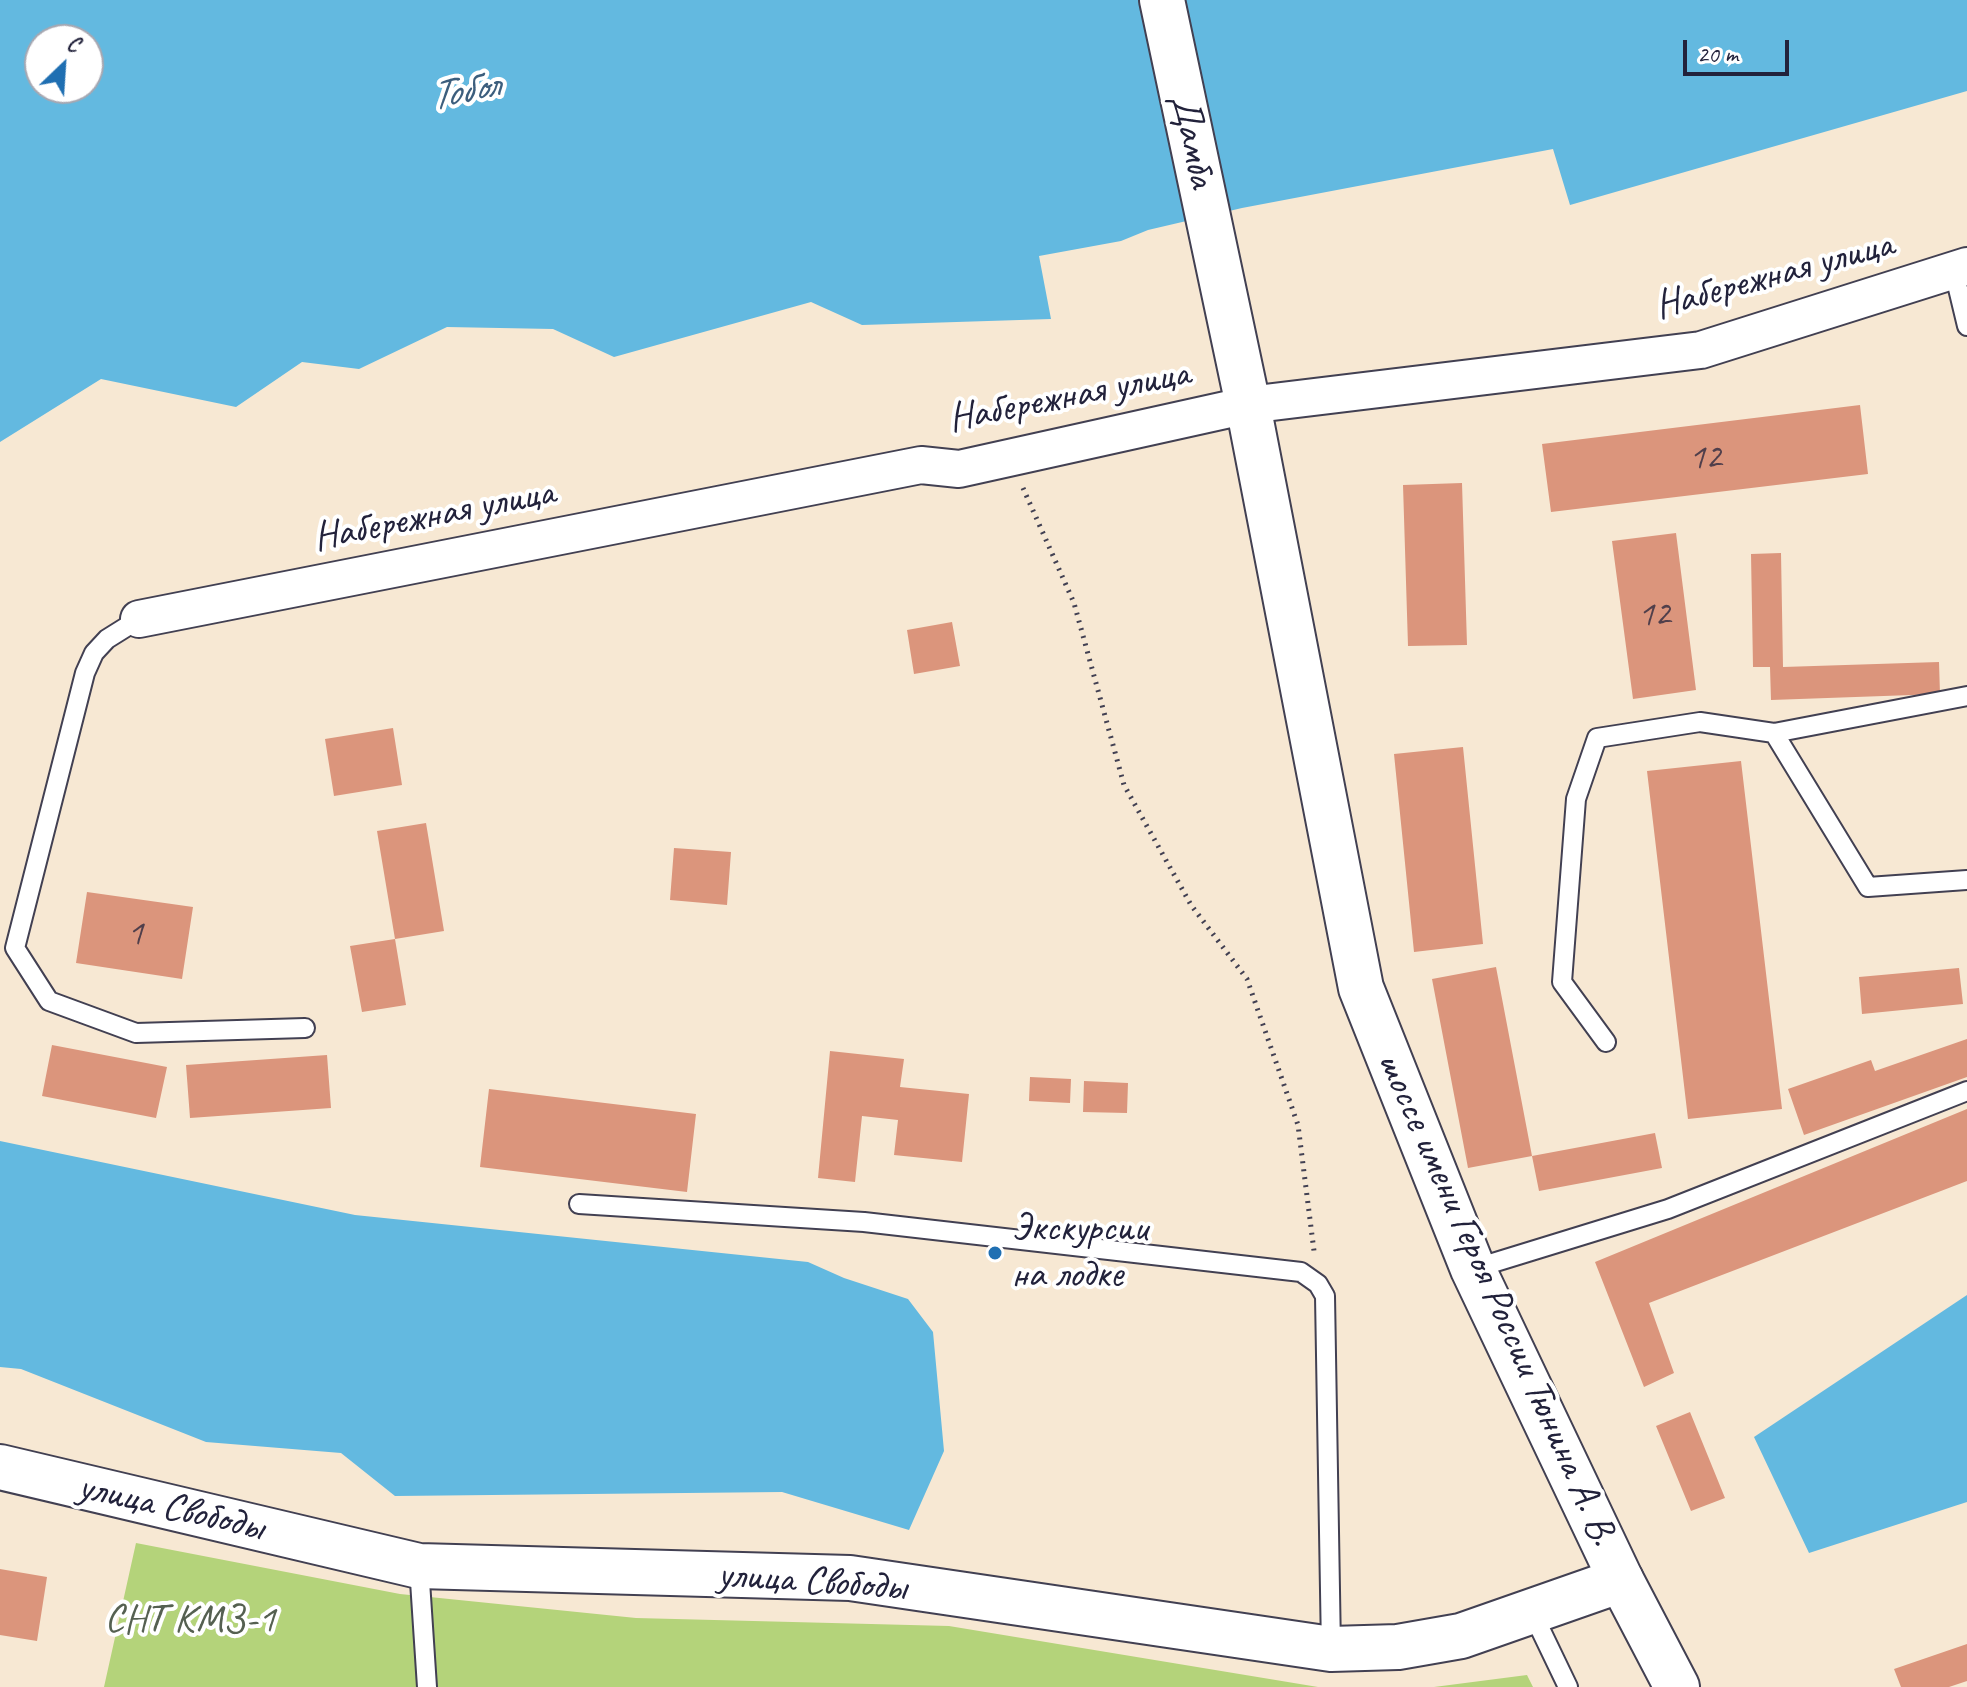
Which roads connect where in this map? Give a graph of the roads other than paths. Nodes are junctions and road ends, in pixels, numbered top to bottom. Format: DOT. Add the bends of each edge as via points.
graph roads {
  1 [pos="1162,0"];
  2 [pos="1961,269"];
  3 [pos="1967,326"];
  4 [pos="1248,405"];
  5 [pos="139,619"];
  6 [pos="1967,696"];
  7 [pos="1774,733"];
  8 [pos="1967,880"];
  9 [pos="8,948"];
  10 [pos="305,1028"];
  11 [pos="1606,1042"];
  12 [pos="1967,1091"];
  13 [pos="579,1204"];
  14 [pos="1473,1269"];
  15 [pos="0,1467"];
  16 [pos="419,1566"];
  17 [pos="1621,1580"];
  18 [pos="1532,1612"];
  19 [pos="1331,1649"];
  20 [pos="427,1687"];
  21 [pos="1568,1687"];
  22 [pos="1677,1687"];
  1 -- 4 [label="main road, Дамба"];
  2 -- 3 [label="lane"];
  2 -- 4 [label="street, Набережная улица" via="1701,350"];
  4 -- 5 [label="street, Набережная улица" via="959,469 921,465"];
  4 -- 14 [label="main road, шоссе имени Героя России Тюнина А. В." via="1361,988"];
  5 -- 9 [label="lane" via="107,639 85,673"];
  6 -- 7 [label="lane"];
  7 -- 8 [label="lane" via="1868,887"];
  7 -- 11 [label="lane" via="1700,722 1597,738 1576,799 1562,982"];
  9 -- 10 [label="lane" via="49,1001 136,1033"];
  12 -- 14 [label="lane" via="1668,1209"];
  13 -- 19 [label="lane" via="864,1222 1301,1272 1325,1296"];
  14 -- 17 [label="main road, шоссе имени Героя России Тюнина А. В."];
  15 -- 16 [label="main road, улица Свободы"];
  16 -- 19 [label="main road, улица Свободы" via="850,1578"];
  16 -- 20 [label="lane"];
  17 -- 18 [label="main road, улица Свободы"];
  17 -- 22 [label="main road, шоссе имени Героя России Тюнина А. В."];
  18 -- 19 [label="main road, улица Свободы" via="1461,1636 1398,1647"];
  18 -- 21 [label="lane"];
}
